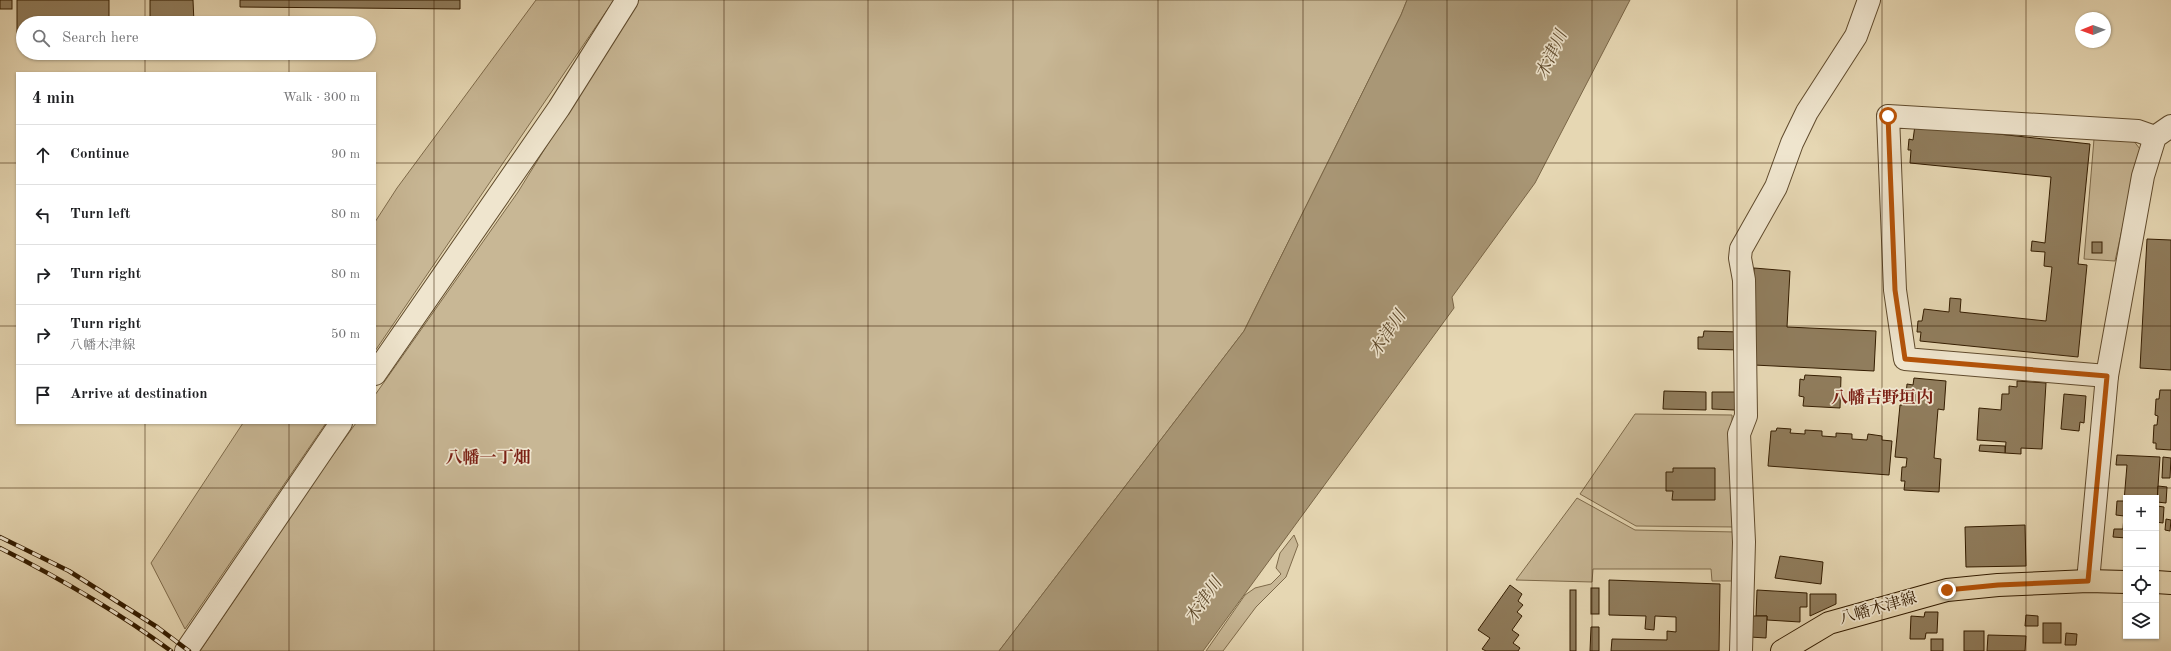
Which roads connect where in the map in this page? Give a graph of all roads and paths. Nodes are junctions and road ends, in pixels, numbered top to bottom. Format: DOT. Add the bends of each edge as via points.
graph roads {
  1 [pos="627,0"];
  2 [pos="1868,0"];
  3 [pos="2163,132"];
  4 [pos="376,373"];
  5 [pos="2107,376"];
  6 [pos="340,424"];
  7 [pos="2088,581"];
  8 [pos="2123,582"];
  9 [pos="2159,582"];
  10 [pos="2171,583"];
  11 [pos="186,651"];
  12 [pos="1741,651"];
  13 [pos="1782,651"];
  1 -- 4 [label="street" via="559,108"];
  2 -- 12 [label="street" via="1856,36 1807,112 1792,143 1776,187 1742,249 1740,258 1744,280 1746,416 1739,434 1744,542"];
  3 -- 5 [label="street" via="2143,176"];
  3 -- 5 [label="street" via="1888,116 1895,290 1905,359"];
  5 -- 7 [label="street"];
  6 -- 11 [label="street"];
  7 -- 8 [label="main road, 八幡木津線"];
  7 -- 13 [label="main road, 八幡木津線" via="1947,590 1829,623"];
  9 -- 10 [label="main road"];
}
